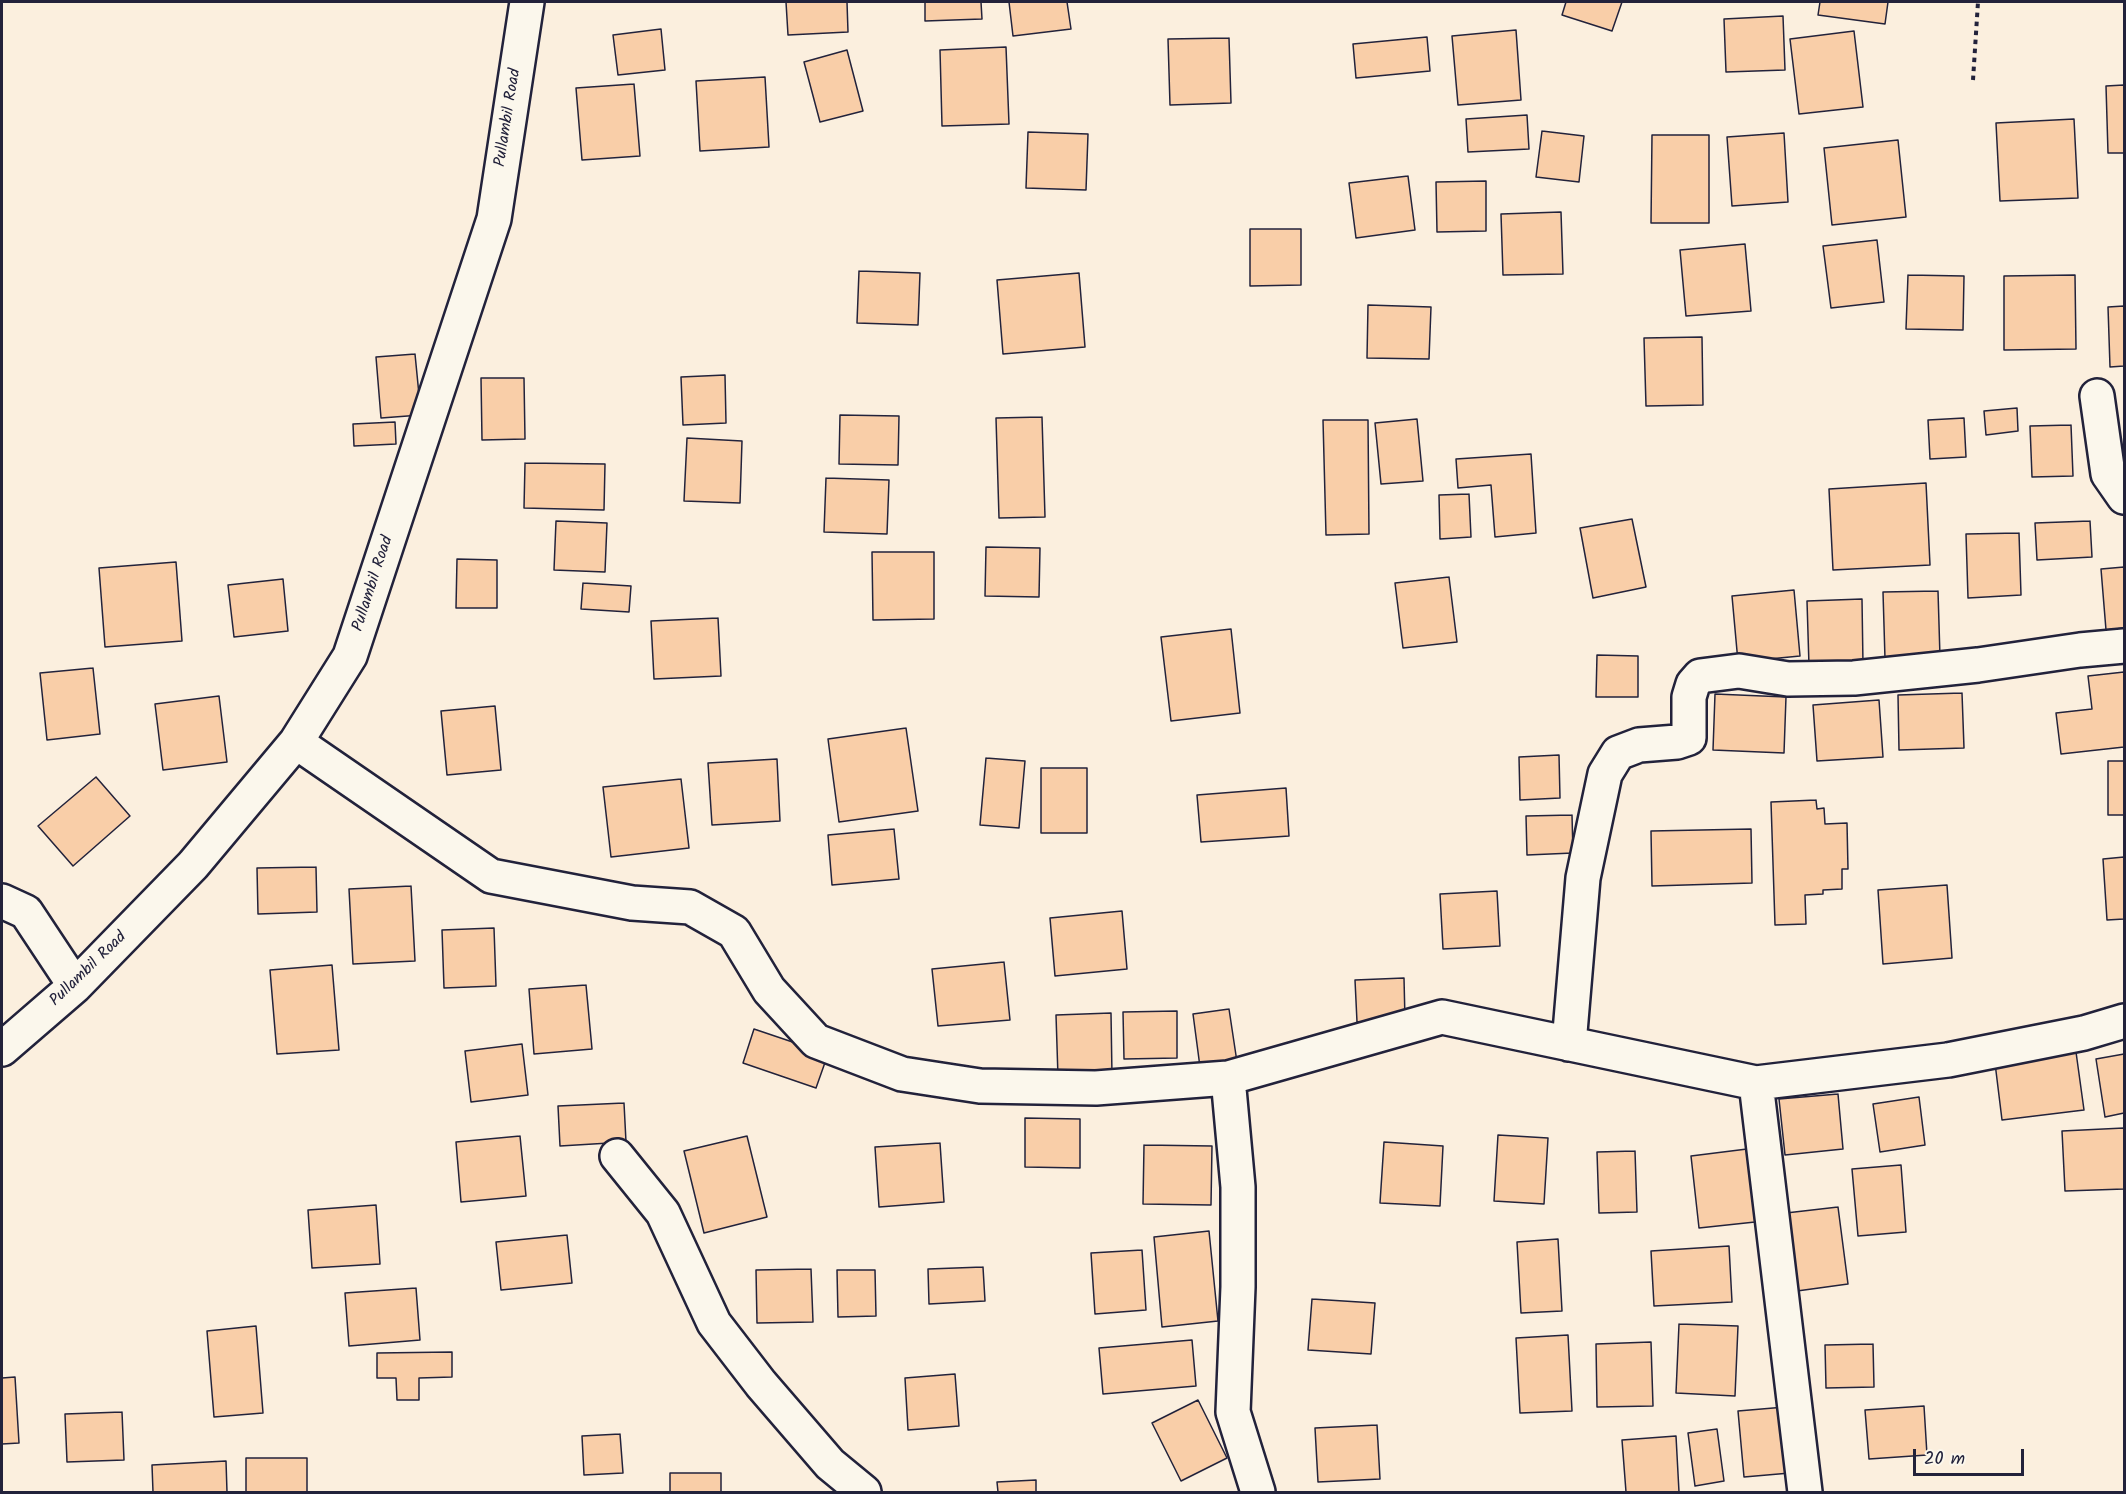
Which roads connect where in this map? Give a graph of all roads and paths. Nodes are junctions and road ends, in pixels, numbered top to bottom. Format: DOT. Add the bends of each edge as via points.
graph roads {
  1 [pos="527,2"];
  2 [pos="1978,2"];
  3 [pos="1973,80"];
  4 [pos="2097,396"];
  5 [pos="2124,496"];
  6 [pos="2124,646"];
  7 [pos="296,742"];
  8 [pos="2,901"];
  9 [pos="75,986"];
  10 [pos="2124,1021"];
  11 [pos="1569,1044"];
  12 [pos="2,1049"];
  13 [pos="1228,1078"];
  14 [pos="1756,1083"];
  15 [pos="617,1156"];
  16 [pos="864,1492"];
  17 [pos="1258,1492"];
  18 [pos="1804,1492"];
  1 -- 7 [label="street, Pullambil Road" via="494,219 350,656"];
  2 -- 3 [label="path"];
  4 -- 5 [label="street" via="2108,474"];
  6 -- 11 [label="street" via="1854,678 1788,679 1739,671 1700,676 1689,697 1689,738 1639,745 1618,753 1605,774 1583,878"];
  7 -- 9 [label="street, Pullambil Road" via="193,866"];
  7 -- 13 [label="street" via="491,876 632,903 690,907 734,933 769,990 816,1041 902,1074 981,1086 1096,1088"];
  8 -- 9 [label="street" via="26,912"];
  9 -- 12 [label="street, Pullambil Road"];
  10 -- 14 [label="street" via="2084,1033 1948,1060"];
  11 -- 13 [label="street" via="1442,1017"];
  11 -- 14 [label="street"];
  13 -- 17 [label="street" via="1238,1187 1233,1412"];
  14 -- 18 [label="street"];
  15 -- 16 [label="street" via="663,1213 714,1323 830,1464"];
}
